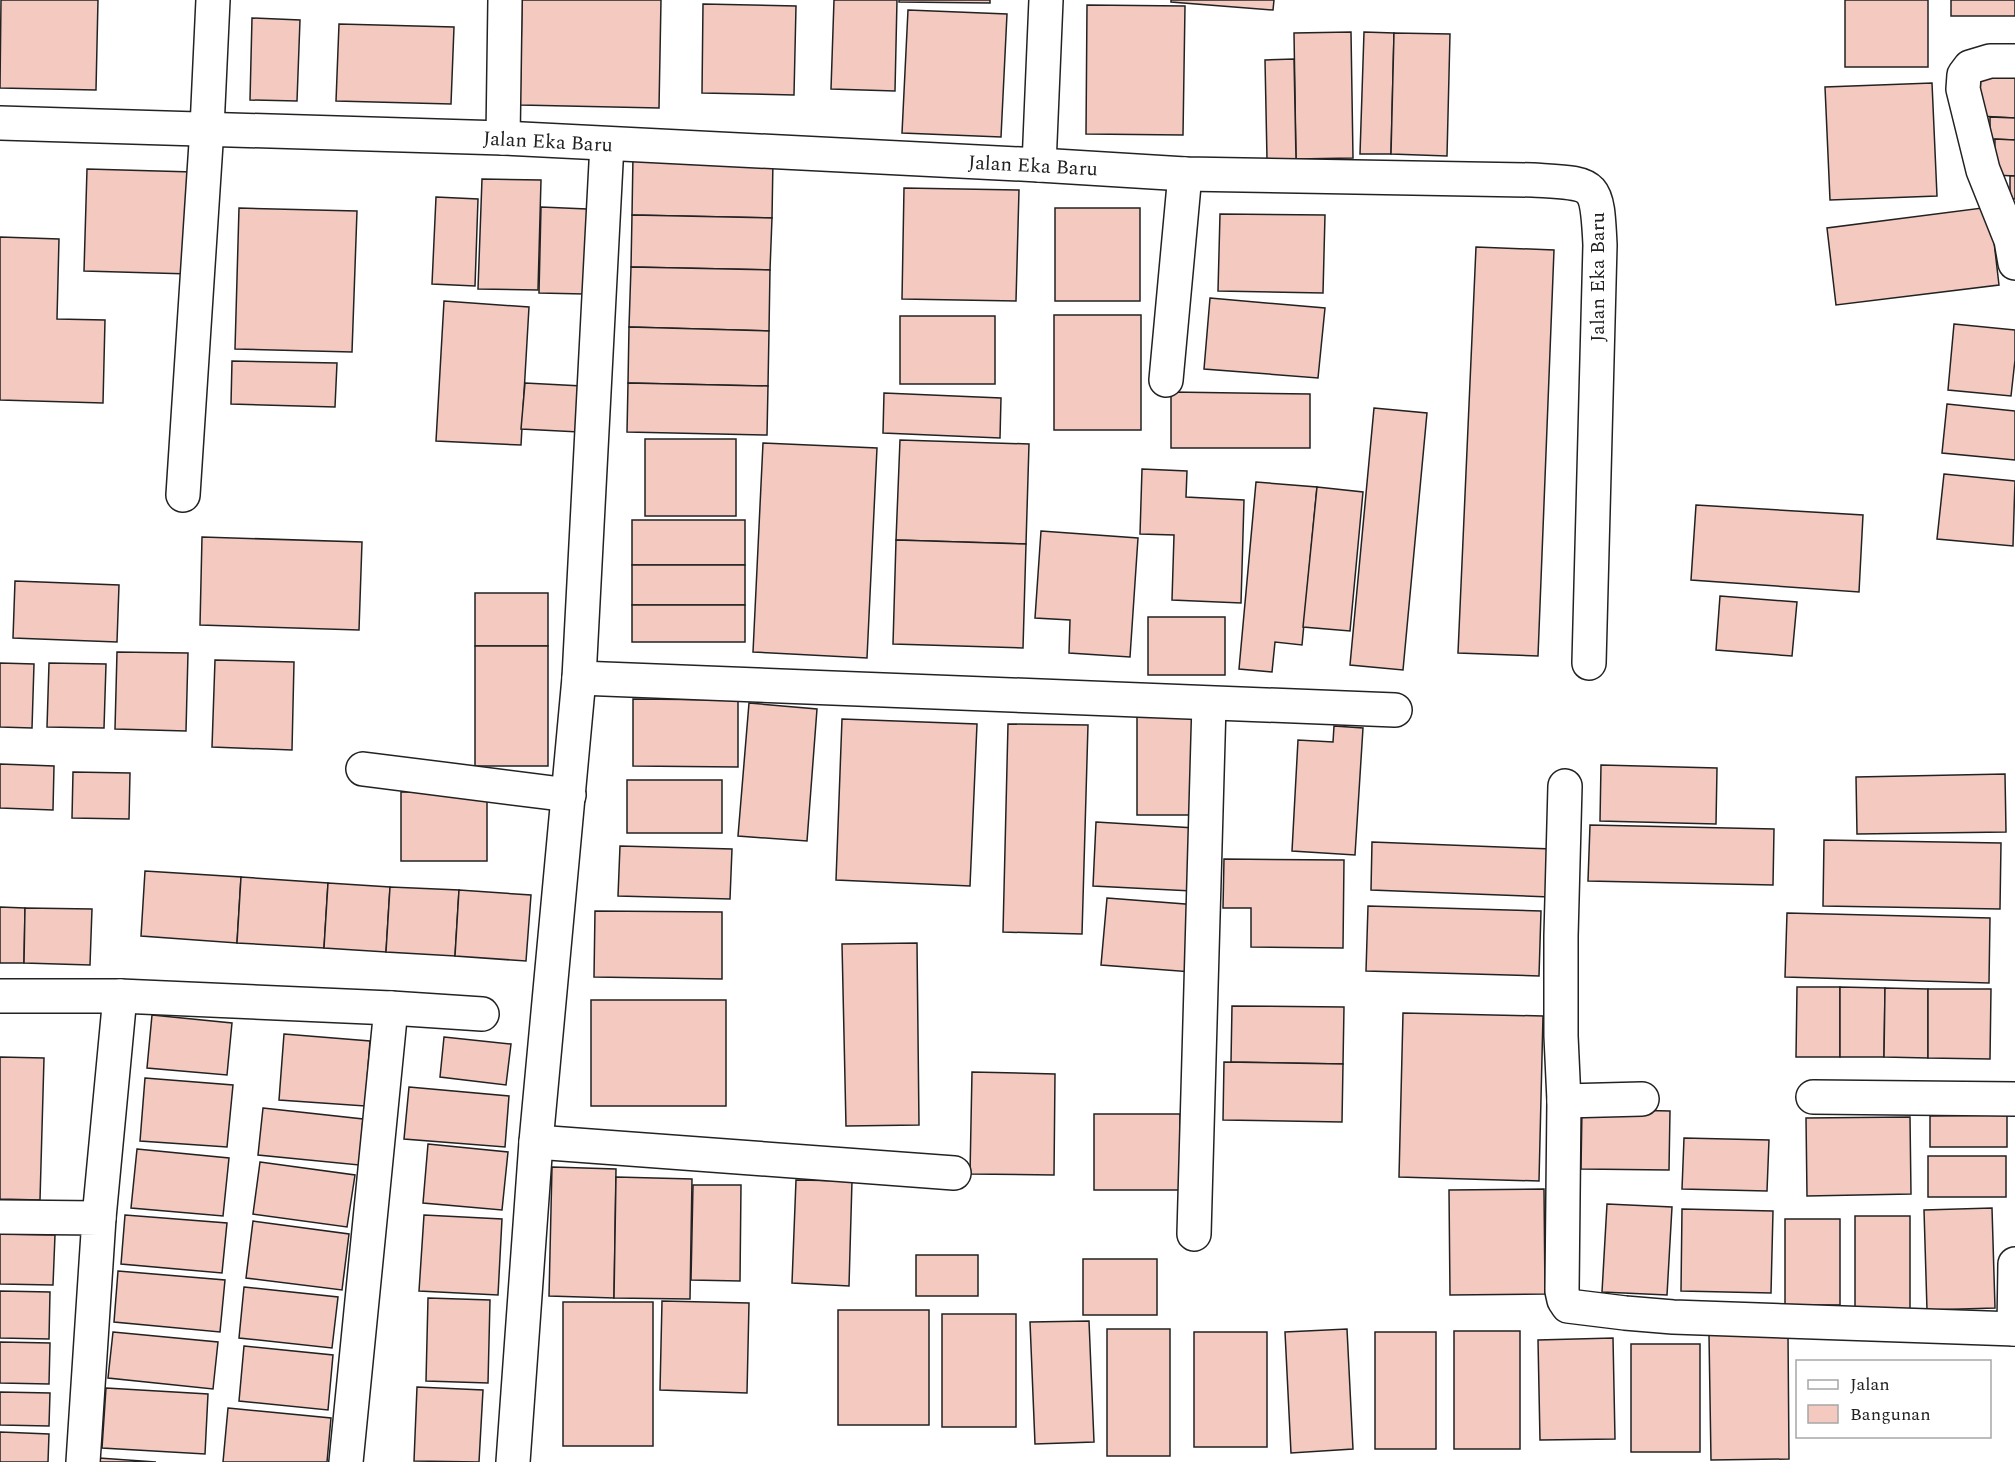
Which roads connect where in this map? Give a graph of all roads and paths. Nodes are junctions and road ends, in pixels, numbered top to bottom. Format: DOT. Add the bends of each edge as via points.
graph roads {
  1 [pos="213,0"];
  2 [pos="505,0"];
  3 [pos="1046,0"];
  4 [pos="2015,61"];
  5 [pos="0,123"];
  6 [pos="207,128"];
  7 [pos="503,138"];
  8 [pos="607,144"];
  9 [pos="1039,165"];
  10 [pos="1185,174"];
  11 [pos="2015,263"];
  12 [pos="1166,380"];
  13 [pos="183,495"];
  14 [pos="1589,663"];
  15 [pos="579,678"];
  16 [pos="1209,704"];
  17 [pos="1395,710"];
  18 [pos="363,769"];
  19 [pos="1565,786"];
  20 [pos="569,795"];
  21 [pos="0,996"];
  22 [pos="120,996"];
  23 [pos="391,1008"];
  24 [pos="482,1014"];
  25 [pos="1813,1097"];
  26 [pos="1642,1099"];
  27 [pos="2015,1099"];
  28 [pos="1564,1101"];
  29 [pos="537,1142"];
  30 [pos="954,1173"];
  31 [pos="0,1217"];
  32 [pos="99,1218"];
  33 [pos="1194,1234"];
  34 [pos="2015,1264"];
  35 [pos="2015,1329"];
  36 [pos="83,1462"];
  37 [pos="346,1462"];
  38 [pos="513,1462"];
  1 -- 6 [label="street"];
  2 -- 7 [label="street"];
  3 -- 9 [label="street"];
  4 -- 11 [label="street" via="1978,63 1964,75 1983,170 2011,240"];
  5 -- 6 [label="street, Jalan Eka Baru"];
  6 -- 7 [label="street, Jalan Eka Baru"];
  6 -- 13 [label="street"];
  7 -- 8 [label="street, Jalan Eka Baru"];
  8 -- 9 [label="street, Jalan Eka Baru"];
  8 -- 15 [label="street"];
  9 -- 10 [label="street, Jalan Eka Baru"];
  10 -- 12 [label="street"];
  10 -- 14 [label="street, Jalan Eka Baru" via="1533,180 1576,183 1591,191 1596,198 1600,245"];
  15 -- 16 [label="street"];
  15 -- 20 [label="street"];
  16 -- 17 [label="street"];
  16 -- 33 [label="street"];
  18 -- 20 [label="street"];
  19 -- 28 [label="street" via="1561,936"];
  20 -- 29 [label="street"];
  21 -- 22 [label="street"];
  22 -- 23 [label="street"];
  22 -- 32 [label="street"];
  23 -- 24 [label="street"];
  23 -- 37 [label="street"];
  25 -- 27 [label="street"];
  26 -- 28 [label="street"];
  28 -- 35 [label="street" via="1562,1291 1568,1306 1673,1317"];
  29 -- 30 [label="street"];
  29 -- 38 [label="street"];
  31 -- 32 [label="street"];
  32 -- 36 [label="street"];
  34 -- 35 [label="street"];
}
